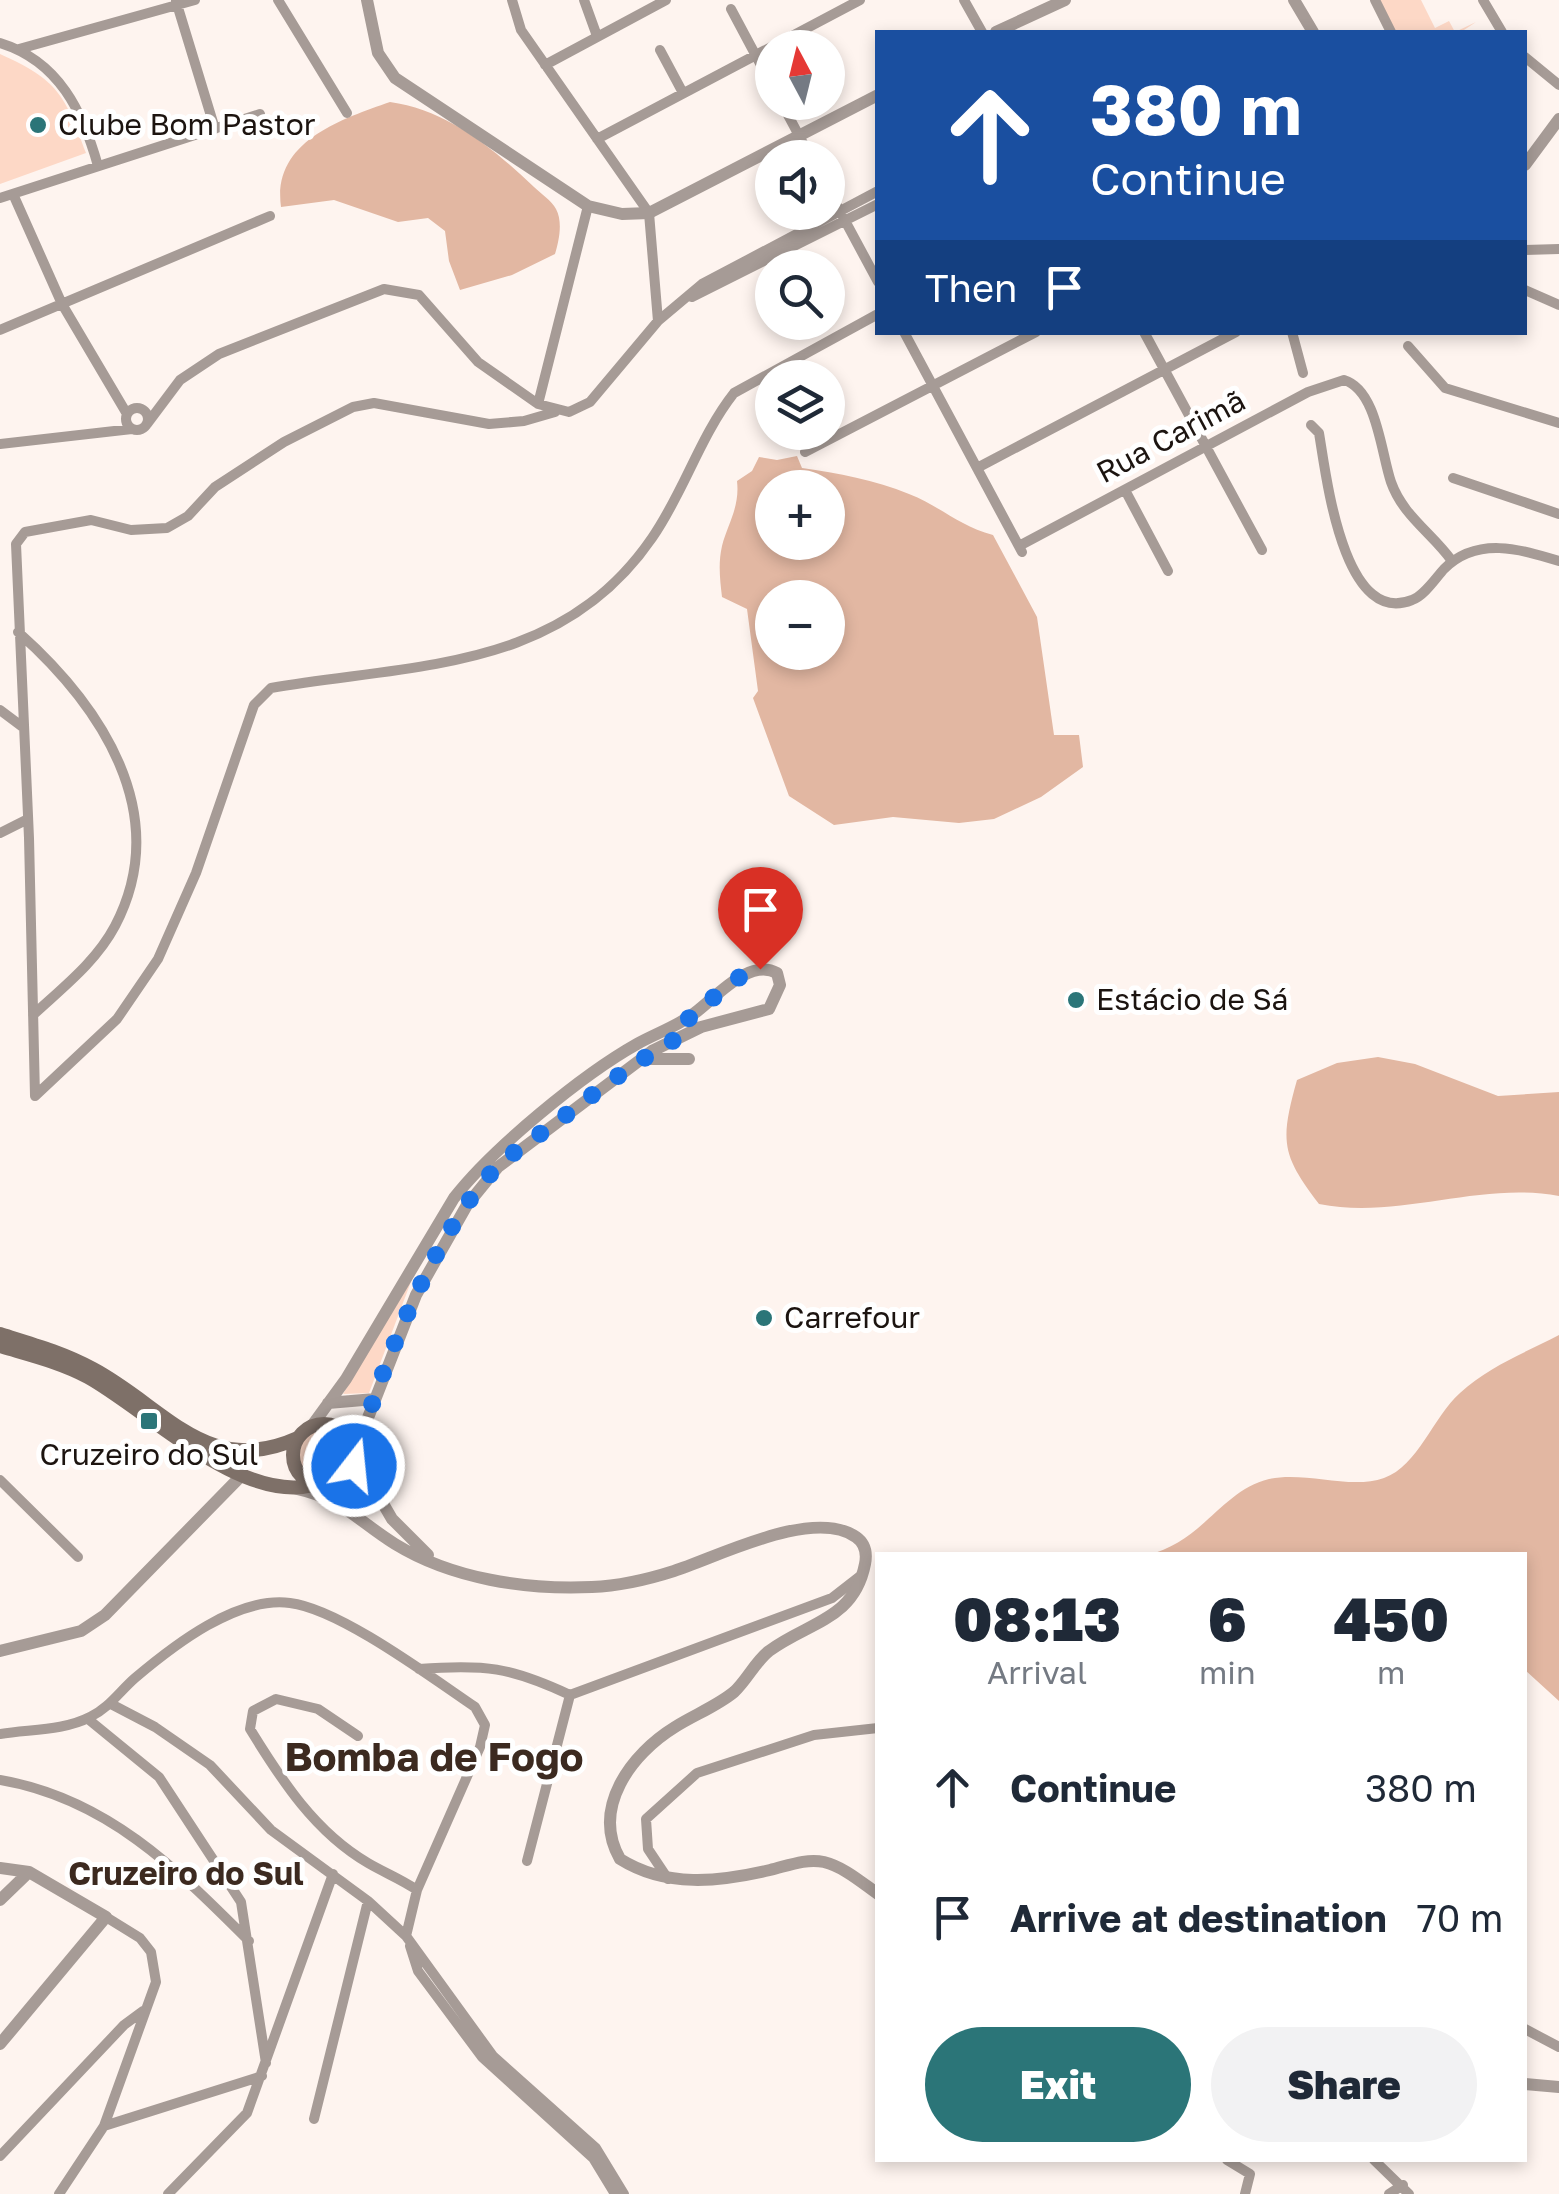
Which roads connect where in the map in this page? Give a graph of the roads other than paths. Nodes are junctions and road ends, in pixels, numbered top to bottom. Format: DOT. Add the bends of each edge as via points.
graph roads {
  1 [pos="195,0"];
  2 [pos="278,0"];
  3 [pos="366,0"];
  4 [pos="512,0"];
  5 [pos="584,0"];
  6 [pos="666,0"];
  7 [pos="860,0"];
  8 [pos="964,0"];
  9 [pos="1065,0"];
  10 [pos="1294,0"];
  11 [pos="1375,0"];
  12 [pos="1483,0"];
  13 [pos="177,2"];
  14 [pos="732,9"];
  15 [pos="803,30"];
  16 [pos="981,30"];
  17 [pos="1000,30"];
  18 [pos="1312,30"];
  19 [pos="1390,30"];
  20 [pos="1501,30"];
  21 [pos="597,36"];
  22 [pos="0,43"];
  23 [pos="19,49"];
  24 [pos="660,50"];
  25 [pos="755,53"];
  26 [pos="755,56"];
  27 [pos="1527,59"];
  28 [pos="544,65"];
  29 [pos="1559,85"];
  30 [pos="683,94"];
  31 [pos="875,97"];
  32 [pos="260,114"];
  33 [pos="348,114"];
  34 [pos="1559,119"];
  35 [pos="792,120"];
  36 [pos="215,129"];
  37 [pos="800,136"];
  38 [pos="596,139"];
  39 [pos="802,140"];
  40 [pos="1527,162"];
  41 [pos="98,166"];
  42 [pos="875,193"];
  43 [pos="13,194"];
  44 [pos="0,198"];
  45 [pos="875,205"];
  46 [pos="588,206"];
  47 [pos="649,213"];
  48 [pos="845,213"];
  49 [pos="845,214"];
  50 [pos="270,216"];
  51 [pos="845,221"];
  52 [pos="814,230"];
  53 [pos="1559,249"];
  54 [pos="1527,250"];
  55 [pos="875,276"];
  56 [pos="1527,291"];
  57 [pos="62,304"];
  58 [pos="1559,306"];
  59 [pos="875,316"];
  60 [pos="658,321"];
  61 [pos="0,330"];
  62 [pos="906,335"];
  63 [pos="1030,335"];
  64 [pos="1146,335"];
  65 [pos="1230,335"];
  66 [pos="1293,335"];
  67 [pos="1408,346"];
  68 [pos="1164,370"];
  69 [pos="1304,373"];
  70 [pos="933,386"];
  71 [pos="165,403"];
  72 [pos="538,404"];
  73 [pos="144,409"];
  74 [pos="554,412"];
  75 [pos="128,422"];
  76 [pos="147,424"];
  77 [pos="1559,424"];
  78 [pos="1311,425"];
  79 [pos="0,444"];
  80 [pos="1206,447"];
  81 [pos="805,452"];
  82 [pos="976,468"];
  83 [pos="1453,478"];
  84 [pos="1124,490"];
  85 [pos="1559,514"];
  86 [pos="1262,550"];
  87 [pos="1452,561"];
  88 [pos="1559,561"];
  89 [pos="1168,571"];
  90 [pos="18,632"];
  91 [pos="0,710"];
  92 [pos="24,728"];
  93 [pos="28,818"];
  94 [pos="0,832"];
  95 [pos="33,1016"];
  96 [pos="689,1024"];
  97 [pos="689,1060"];
  98 [pos="630,1068"];
  99 [pos="0,1334"];
  100 [pos="0,1346"];
  101 [pos="374,1399"];
  102 [pos="324,1408"];
  103 [pos="369,1416"];
  104 [pos="311,1427"];
  105 [pos="298,1438"];
  106 [pos="238,1452"];
  107 [pos="356,1454"];
  108 [pos="243,1474"];
  109 [pos="0,1480"];
  110 [pos="316,1485"];
  111 [pos="297,1489"];
  112 [pos="335,1500"];
  113 [pos="384,1505"];
  114 [pos="78,1556"];
  115 [pos="438,1562"];
  116 [pos="862,1575"];
  117 [pos="0,1651"];
  118 [pos="418,1669"];
  119 [pos="570,1695"];
  120 [pos="111,1704"];
  121 [pos="88,1718"];
  122 [pos="875,1728"];
  123 [pos="0,1734"];
  124 [pos="358,1736"];
  125 [pos="0,1780"];
  126 [pos="527,1861"];
  127 [pos="0,1868"];
  128 [pos="29,1872"];
  129 [pos="333,1874"];
  130 [pos="669,1880"];
  131 [pos="416,1890"];
  132 [pos="875,1892"];
  133 [pos="0,1900"];
  134 [pos="368,1901"];
  135 [pos="106,1918"];
  136 [pos="407,1938"];
  137 [pos="249,1942"];
  138 [pos="144,2011"];
  139 [pos="1527,2030"];
  140 [pos="0,2044"];
  141 [pos="1559,2047"];
  142 [pos="266,2063"];
  143 [pos="262,2076"];
  144 [pos="1527,2084"];
  145 [pos="1559,2087"];
  146 [pos="314,2118"];
  147 [pos="104,2126"];
  148 [pos="0,2156"];
  149 [pos="1231,2162"];
  150 [pos="1376,2162"];
  151 [pos="1406,2189"];
  152 [pos="59,2194"];
  153 [pos="168,2194"];
  154 [pos="615,2194"];
  155 [pos="624,2194"];
  156 [pos="1245,2194"];
  157 [pos="1388,2194"];
  1 -- 13 [label="street"];
  2 -- 33 [label="street"];
  3 -- 46 [label="street" via="378,53 395,78"];
  4 -- 28 [label="street" via="521,30"];
  5 -- 21 [label="street"];
  6 -- 21 [label="street"];
  7 -- 15 [label="street"];
  8 -- 16 [label="street"];
  9 -- 17 [label="street"];
  10 -- 18 [label="street"];
  11 -- 19 [label="street"];
  12 -- 20 [label="street"];
  13 -- 23 [label="street"];
  13 -- 36 [label="street"];
  14 -- 25 [label="street"];
  21 -- 28 [label="street"];
  22 -- 23 [label="street"];
  23 -- 41 [label="street" via="72,96"];
  24 -- 30 [label="street"];
  26 -- 30 [label="street"];
  27 -- 29 [label="street"];
  28 -- 38 [label="street"];
  30 -- 38 [label="street"];
  31 -- 37 [label="street"];
  32 -- 36 [label="street"];
  34 -- 40 [label="street"];
  35 -- 37 [label="street"];
  36 -- 41 [label="street"];
  37 -- 39 [label="street"];
  37 -- 47 [label="street"];
  38 -- 47 [label="street"];
  41 -- 43 [label="street"];
  42 -- 48 [label="street"];
  43 -- 44 [label="street"];
  43 -- 57 [label="street"];
  45 -- 49 [label="street"];
  46 -- 47 [label="street"];
  46 -- 72 [label="street"];
  47 -- 60 [label="street"];
  50 -- 57 [label="street"];
  51 -- 55 [label="street"];
  52 -- 60 [label="street" via="686,298"];
  53 -- 54 [label="street"];
  56 -- 58 [label="street"];
  57 -- 61 [label="street"];
  57 -- 75 [label="street"];
  59 -- 95 [label="street" via="734,392 676,502 627,573 570,621 450,663 272,688 254,705 196,873 138,995 35,1096"];
  60 -- 74 [label="street" via="590,402"];
  62 -- 70 [label="street"];
  63 -- 70 [label="street"];
  64 -- 68 [label="street"];
  65 -- 68 [label="street"];
  66 -- 69 [label="street"];
  67 -- 77 [label="street" via="1445,388"];
  68 -- 80 [label="street"];
  68 -- 82 [label="street"];
  70 -- 81 [label="street"];
  70 -- 82 [label="street"];
  71 -- 72 [label="street" via="180,380 219,354 384,289 420,295 478,362"];
  71 -- 73 [label="street"];
  71 -- 76 [label="street"];
  72 -- 74 [label="street"];
  73 -- 75 [label="street" via="134,408"];
  73 -- 76 [label="street"];
  74 -- 90 [label="street" via="488,424 374,403 353,407 214,487 167,528 130,530 91,520 25,532 16,544"];
  75 -- 76 [label="street"];
  75 -- 79 [label="street"];
  78 -- 87 [label="street" via="1319,434 1335,524 1358,580 1396,605 1416,599"];
  80 -- 84 [label="street, Rua Carimã"];
  80 -- 86 [label="street"];
  80 -- 87 [label="street, Rua Carimã" via="1308,392 1350,381 1365,396 1392,486 1415,524"];
  82 -- 84 [label="street, Rua Carimã" via="1020,549"];
  83 -- 85 [label="street"];
  84 -- 89 [label="street"];
  87 -- 88 [label="street" via="1511,546"];
  90 -- 92 [label="street"];
  90 -- 95 [label="street" via="92,709 123,772 136,834 131,890 114,928"];
  91 -- 92 [label="street"];
  92 -- 93 [label="street"];
  93 -- 94 [label="street"];
  93 -- 95 [label="street"];
  96 -- 96 [label="street" via="769,1009 780,978 772,969 754,971"];
  96 -- 98 [label="street"];
  96 -- 102 [label="street" via="634,1045 474,1171"];
  97 -- 98 [label="street" via="654,1056"];
  98 -- 101 [label="street" via="498,1167 476,1192 416,1295"];
  99 -- 106 [label="main road" via="95,1370 202,1443"];
  100 -- 108 [label="main road" via="92,1379 194,1450"];
  101 -- 102 [label="street"];
  101 -- 103 [label="street"];
  102 -- 104 [label="street"];
  102 -- 106 [label="main road" via="280,1441"];
  103 -- 107 [label="street"];
  103 -- 113 [label="street"];
  104 -- 105 [label="main road"];
  104 -- 107 [label="main road" via="339,1428"];
  105 -- 106 [label="main road" via="270,1450"];
  105 -- 110 [label="main road" via="295,1467"];
  107 -- 110 [label="main road" via="344,1479"];
  107 -- 113 [label="street"];
  108 -- 111 [label="main road"];
  108 -- 117 [label="street" via="105,1615 81,1631"];
  109 -- 114 [label="street"];
  110 -- 111 [label="main road"];
  110 -- 112 [label="street"];
  111 -- 112 [label="street"];
  112 -- 115 [label="street" via="391,1541"];
  113 -- 115 [label="street" via="413,1544"];
  115 -- 116 [label="street" via="513,1585 597,1587 673,1572 792,1531 830,1529 862,1542"];
  116 -- 119 [label="street" via="832,1598"];
  116 -- 130 [label="street" via="833,1618 765,1654 735,1692 671,1729 623,1778 608,1823 614,1849 633,1867"];
  118 -- 119 [label="street" via="482,1664"];
  118 -- 120 [label="street" via="292,1602 262,1602 211,1624 135,1678"];
  118 -- 131 [label="street" via="475,1708 485,1724"];
  119 -- 126 [label="street"];
  120 -- 121 [label="street"];
  120 -- 129 [label="street" via="210,1766 270,1830"];
  121 -- 123 [label="street"];
  121 -- 137 [label="street" via="158,1777 241,1902"];
  122 -- 130 [label="street" via="814,1735 698,1773 646,1819 648,1849"];
  124 -- 131 [label="street" via="318,1710 276,1699 254,1711 250,1729 289,1793 333,1837"];
  125 -- 137 [label="street" via="37,1786 112,1821 176,1868"];
  127 -- 128 [label="street"];
  128 -- 133 [label="street"];
  128 -- 135 [label="street"];
  129 -- 134 [label="street"];
  129 -- 142 [label="street"];
  130 -- 132 [label="street" via="738,1877 814,1861 840,1868"];
  131 -- 136 [label="street"];
  134 -- 136 [label="street"];
  134 -- 146 [label="street"];
  135 -- 138 [label="street" via="152,1952 156,1982"];
  135 -- 140 [label="street"];
  136 -- 154 [label="street" via="418,1971 482,2057 593,2158"];
  136 -- 155 [label="street" via="492,2056 596,2148"];
  137 -- 142 [label="street"];
  138 -- 147 [label="street"];
  138 -- 148 [label="street" via="124,2024"];
  139 -- 141 [label="street"];
  142 -- 143 [label="street"];
  143 -- 147 [label="street"];
  143 -- 153 [label="street" via="238,2125"];
  144 -- 145 [label="street"];
  147 -- 152 [label="street"];
  149 -- 156 [label="street" via="1250,2174"];
  150 -- 151 [label="street"];
  151 -- 157 [label="street"];
}
